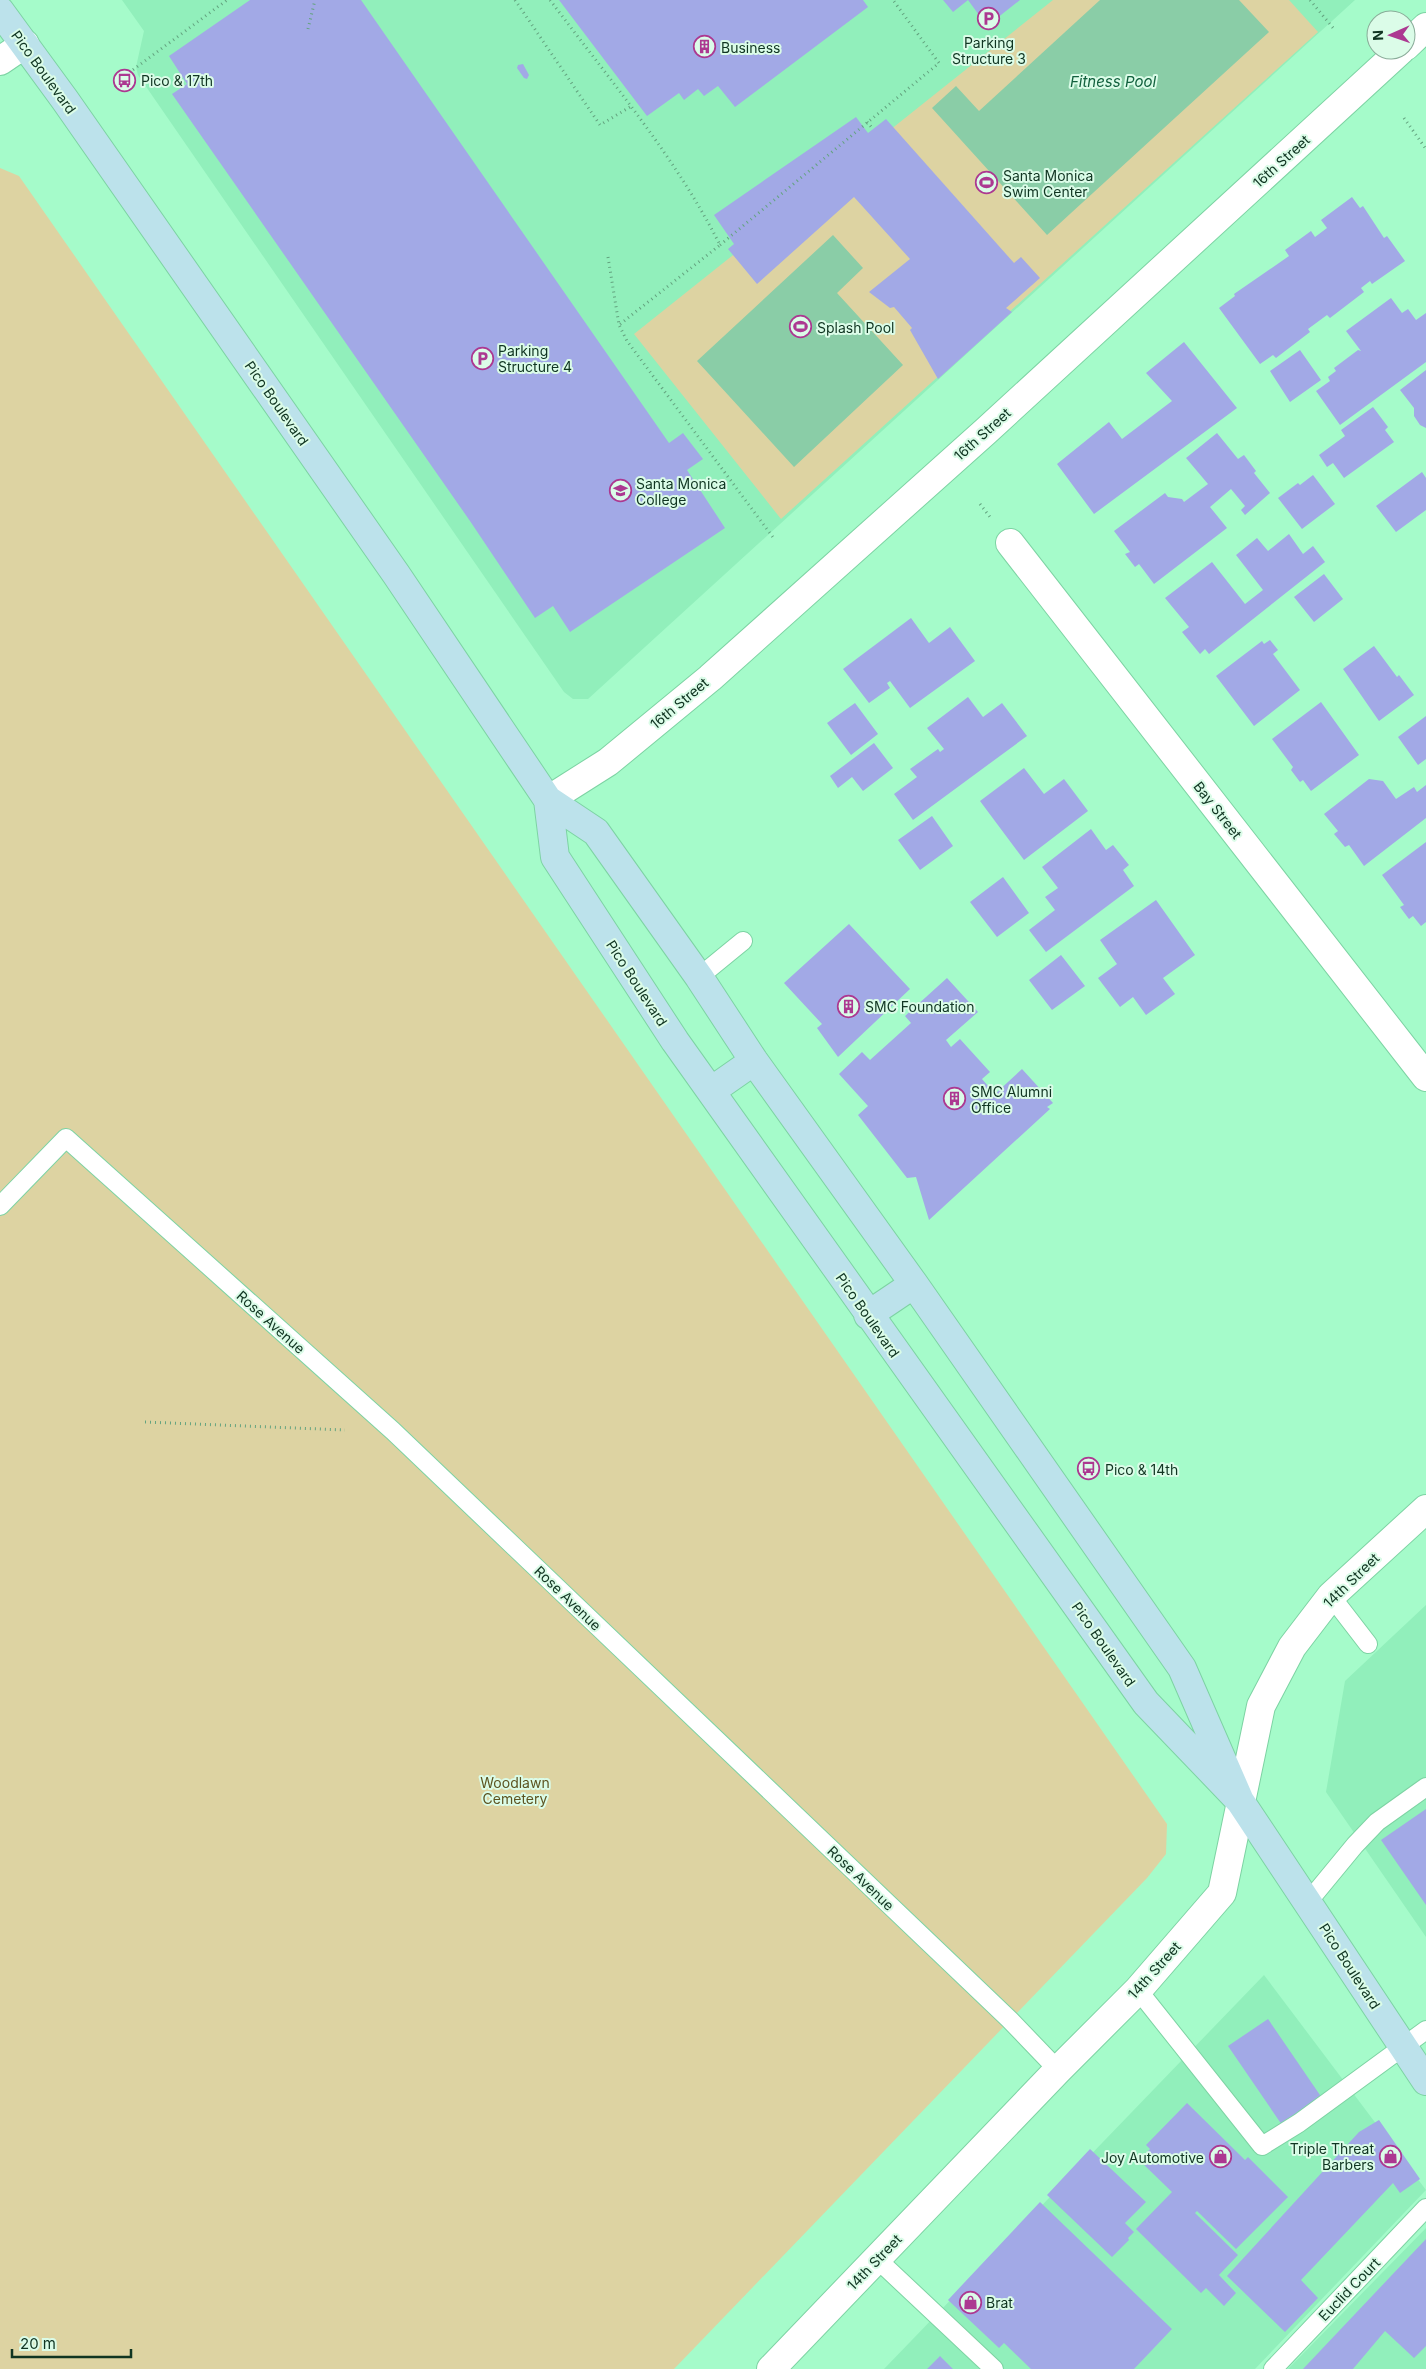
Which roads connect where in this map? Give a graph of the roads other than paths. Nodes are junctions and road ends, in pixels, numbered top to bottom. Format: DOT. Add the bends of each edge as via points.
graph roads {
  1 [pos="0,11"];
  2 [pos="1426,28"];
  3 [pos="1416,37"];
  4 [pos="26,44"];
  5 [pos="1390,60"];
  6 [pos="0,61"];
  7 [pos="1010,543"];
  8 [pos="548,800"];
  9 [pos="743,941"];
  10 [pos="699,977"];
  11 [pos="754,1061"];
  12 [pos="1426,1077"];
  13 [pos="711,1091"];
  14 [pos="0,1206"];
  15 [pos="914,1284"];
  16 [pos="868,1316"];
  17 [pos="1426,1510"];
  18 [pos="1331,1596"];
  19 [pos="1368,1644"];
  20 [pos="1426,1787"];
  21 [pos="1240,1801"];
  22 [pos="1308,1902"];
  23 [pos="1138,1990"];
  24 [pos="1426,2030"];
  25 [pos="1404,2047"];
  26 [pos="1058,2070"];
  27 [pos="1426,2081"];
  28 [pos="1426,2208"];
  29 [pos="877,2259"];
  30 [pos="771,2369"];
  31 [pos="994,2369"];
  32 [pos="1273,2369"];
  1 -- 4 [label="main road, Pico Boulevard"];
  2 -- 3 [label="street"];
  4 -- 6 [label="street"];
  4 -- 8 [label="main road, Pico Boulevard" via="391,566"];
  5 -- 8 [label="street, 16th Street" via="986,431 710,678 608,762"];
  7 -- 12 [label="street, Bay Street"];
  8 -- 10 [label="main road, Pico Boulevard" via="596,832"];
  8 -- 13 [label="main road, Pico Boulevard" via="554,857"];
  9 -- 10 [label="lane"];
  10 -- 11 [label="main road, Pico Boulevard"];
  11 -- 13 [label="main road"];
  11 -- 15 [label="main road, Pico Boulevard"];
  13 -- 16 [label="main road, Pico Boulevard"];
  14 -- 26 [label="lane, Rose Avenue" via="66,1138 393,1431 1003,2013"];
  15 -- 16 [label="main road"];
  15 -- 21 [label="main road, Pico Boulevard" via="1182,1668"];
  16 -- 21 [label="main road, Pico Boulevard" via="1146,1703"];
  17 -- 18 [label="street, 14th Street"];
  18 -- 19 [label="lane"];
  18 -- 21 [label="street, 14th Street" via="1292,1647 1261,1706"];
  20 -- 22 [label="lane" via="1377,1822"];
  21 -- 22 [label="main road, Pico Boulevard"];
  21 -- 23 [label="street, 14th Street" via="1222,1893"];
  22 -- 25 [label="main road, Pico Boulevard"];
  23 -- 25 [label="lane" via="1262,2146"];
  23 -- 26 [label="street, 14th Street"];
  24 -- 25 [label="lane"];
  25 -- 27 [label="main road, Pico Boulevard"];
  26 -- 29 [label="street, 14th Street"];
  28 -- 32 [label="lane, Euclid Court"];
  29 -- 30 [label="street, 14th Street"];
  29 -- 31 [label="lane"];
}
